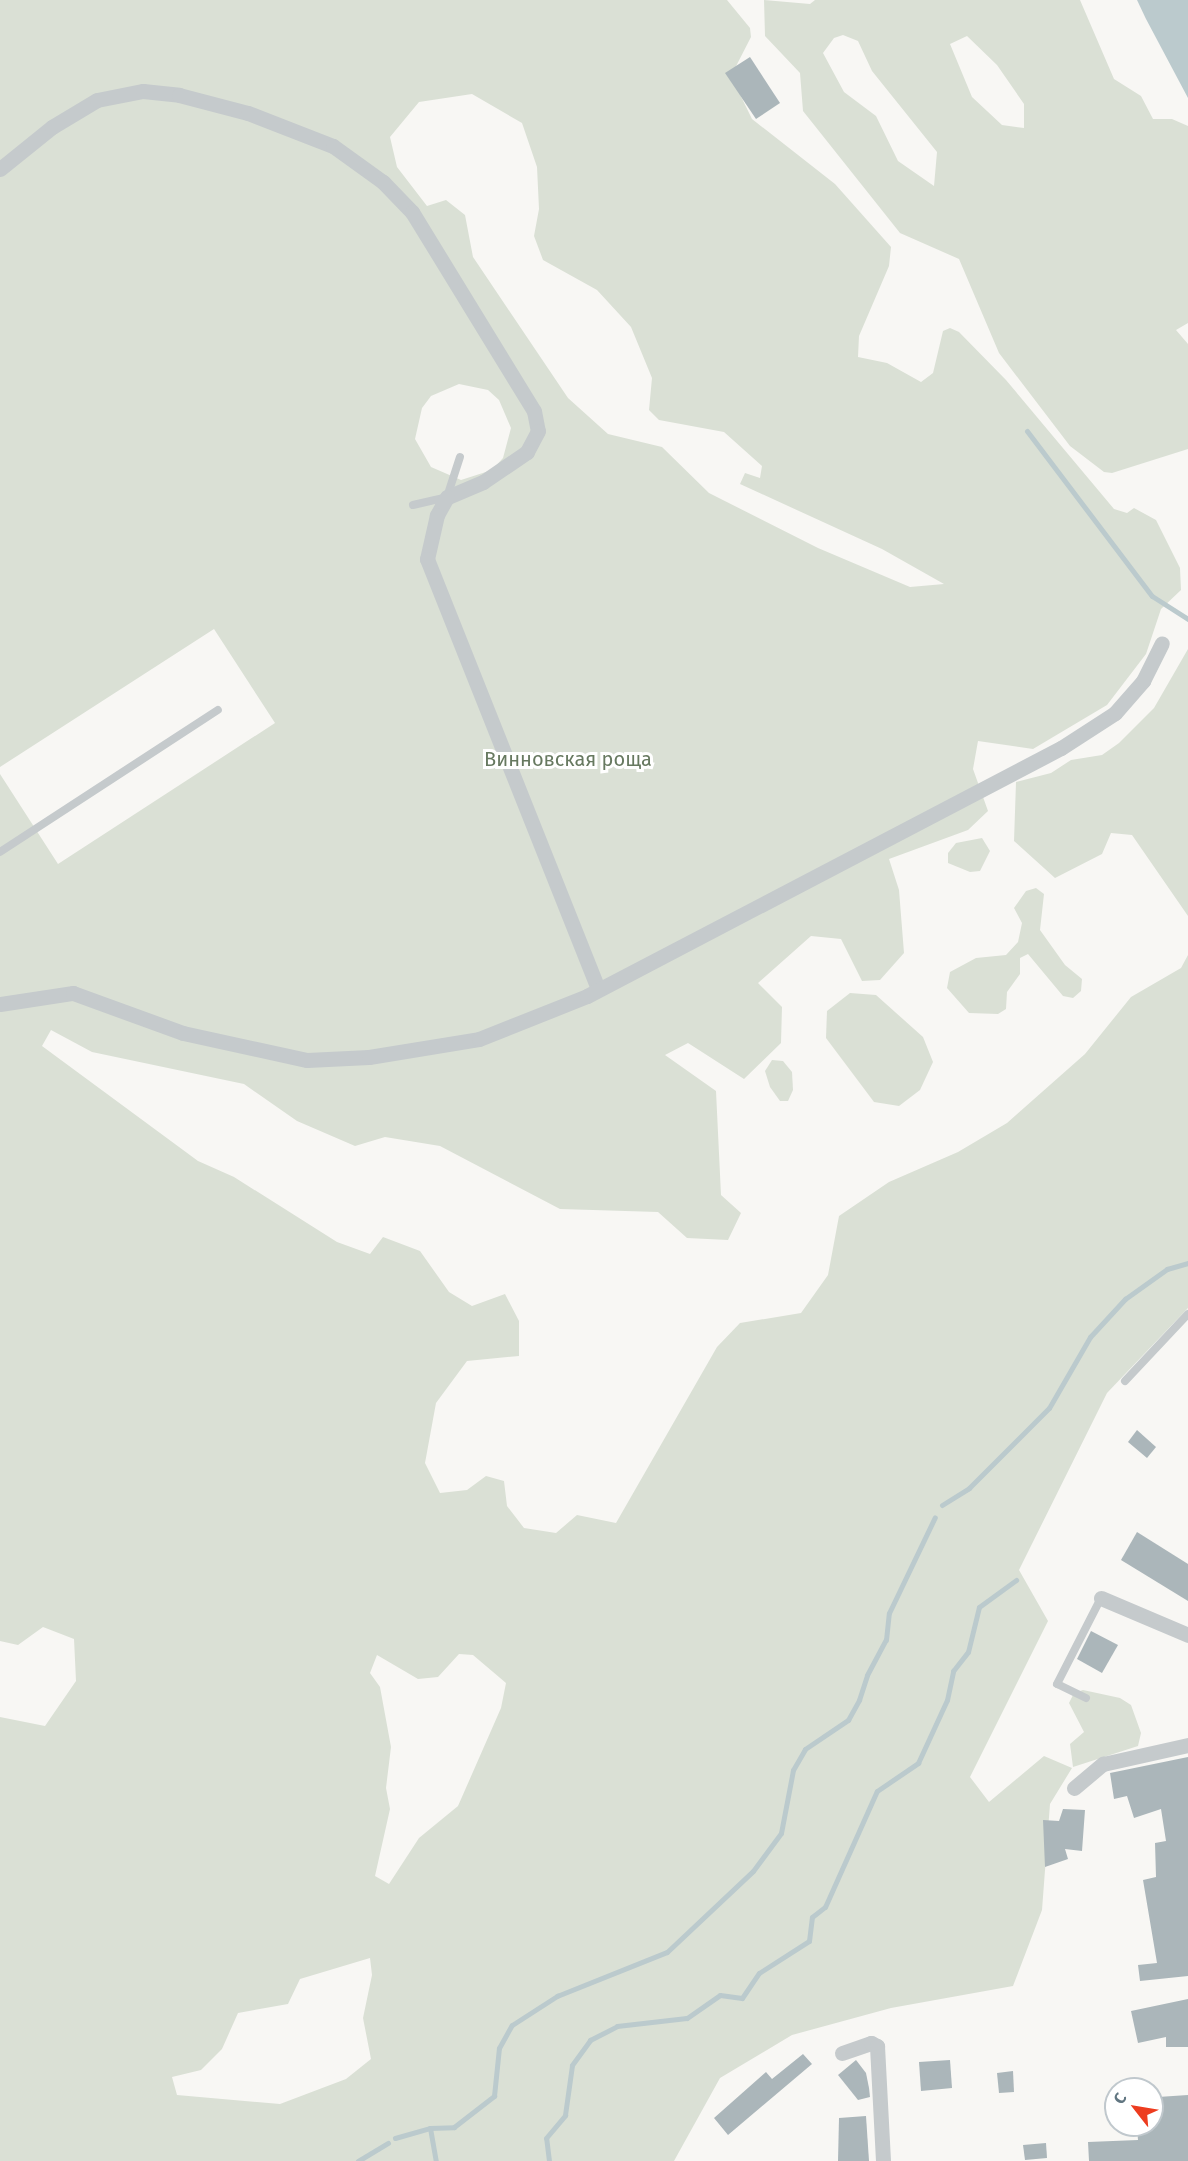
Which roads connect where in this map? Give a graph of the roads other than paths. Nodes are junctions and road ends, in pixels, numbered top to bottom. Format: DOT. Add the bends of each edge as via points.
graph roads {
  1 [pos="0,169"];
  2 [pos="460,457"];
  3 [pos="447,497"];
  4 [pos="413,505"];
  5 [pos="1162,643"];
  6 [pos="218,710"];
  7 [pos="0,852"];
  8 [pos="598,988"];
  9 [pos="0,1004"];
  10 [pos="1188,1314"];
  11 [pos="1125,1381"];
  12 [pos="1101,1598"];
  13 [pos="1188,1635"];
  14 [pos="1086,1698"];
  15 [pos="1188,1745"];
  16 [pos="1074,1788"];
  17 [pos="842,2053"];
  18 [pos="883,2161"];
  1 -- 3 [label="street" via="52,127 97,100 143,91 179,94 248,113 323,141 361,164 418,221 534,411 538,430 526,452 483,482"];
  2 -- 3 [label="lane"];
  3 -- 4 [label="lane"];
  3 -- 8 [label="street" via="437,515 427,559 433,580"];
  5 -- 8 [label="street" via="1143,681 1115,713 1061,748"];
  6 -- 7 [label="lane"];
  8 -- 9 [label="street" via="561,1008 468,1042 369,1057 307,1060 183,1033 73,993"];
  10 -- 11 [label="lane"];
  12 -- 13 [label="street"];
  12 -- 14 [label="lane" via="1057,1684"];
  15 -- 16 [label="street" via="1103,1764"];
  17 -- 18 [label="street" via="871,2043 877,2046"];
}
